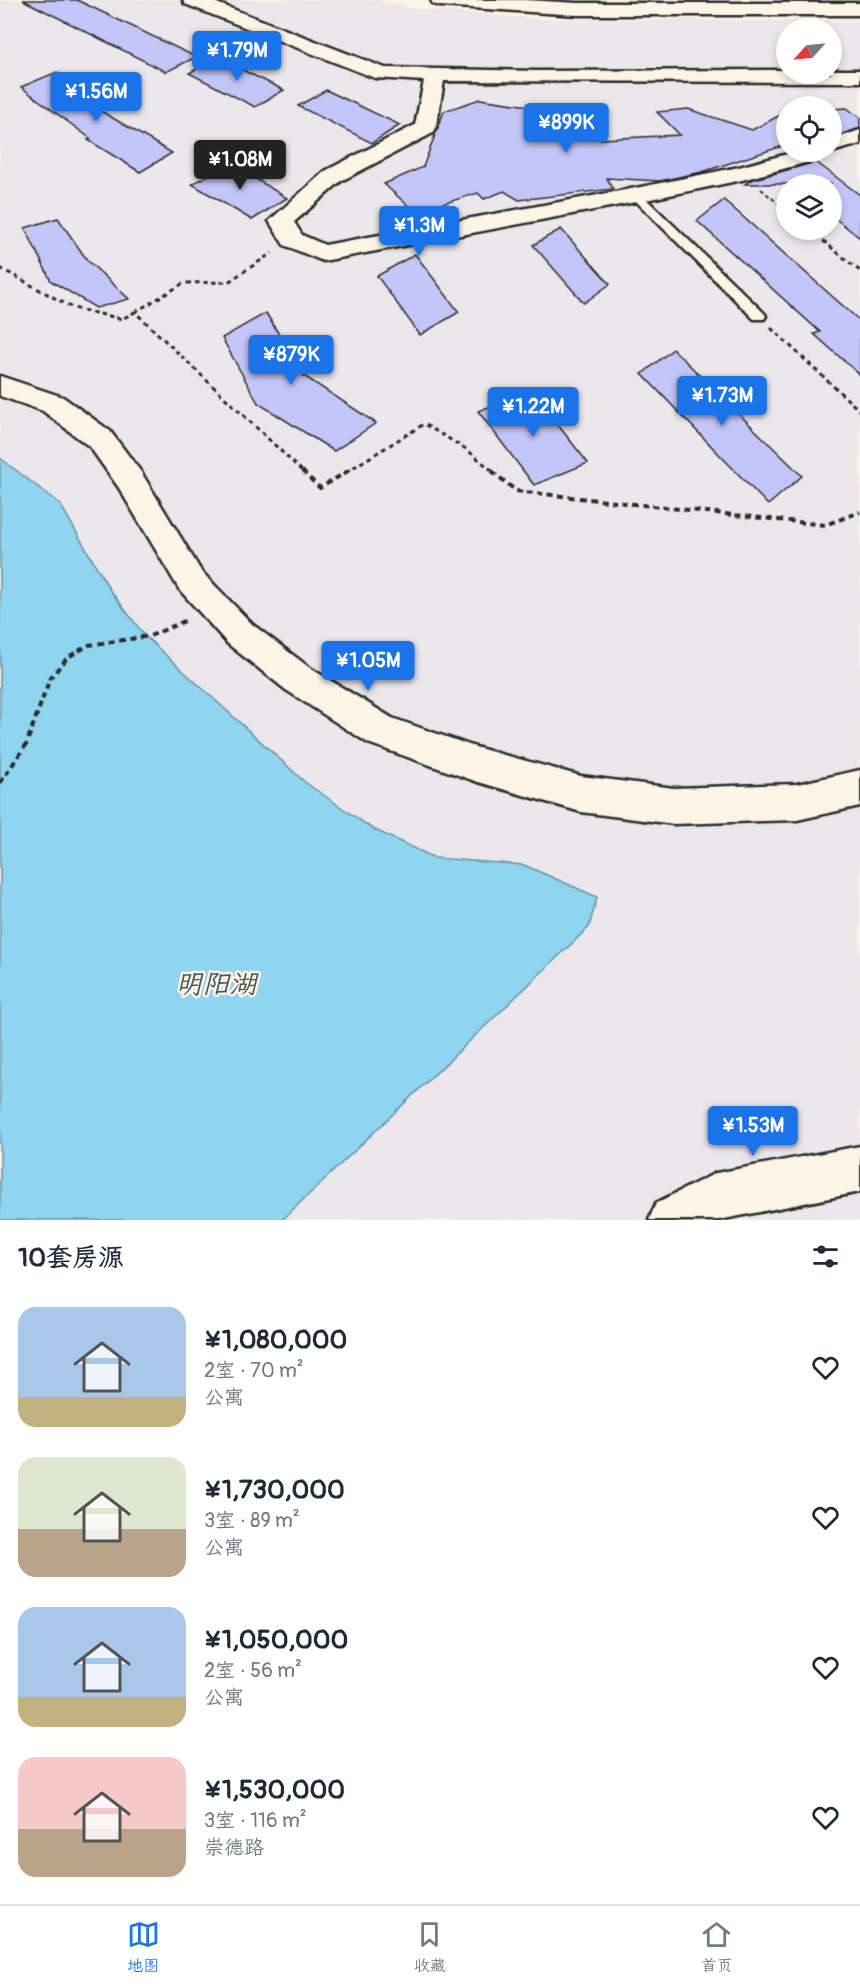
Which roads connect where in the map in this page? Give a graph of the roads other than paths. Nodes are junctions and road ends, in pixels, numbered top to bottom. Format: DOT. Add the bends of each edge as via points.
graph roads {
  1 [pos="192,0"];
  2 [pos="440,0"];
  3 [pos="860,9"];
  4 [pos="435,75"];
  5 [pos="860,76"];
  6 [pos="860,137"];
  7 [pos="842,143"];
  8 [pos="780,162"];
  9 [pos="636,195"];
  10 [pos="759,316"];
  11 [pos="0,386"];
  12 [pos="860,788"];
  13 [pos="860,1169"];
  14 [pos="673,1220"];
  1 -- 4 [label="main road" via="382,74"];
  2 -- 3 [label="main road" via="576,9"];
  4 -- 5 [label="main road"];
  4 -- 9 [label="main road" via="425,128 333,176 281,221 293,240 323,253"];
  6 -- 7 [label="main road"];
  8 -- 9 [label="main road"];
  9 -- 10 [label="lane"];
  11 -- 12 [label="main road" via="53,404 100,439 130,480 190,580 240,634 298,679 381,731 475,764 581,794 674,806 797,802"];
  13 -- 14 [label="main road" via="716,1196"];
}
